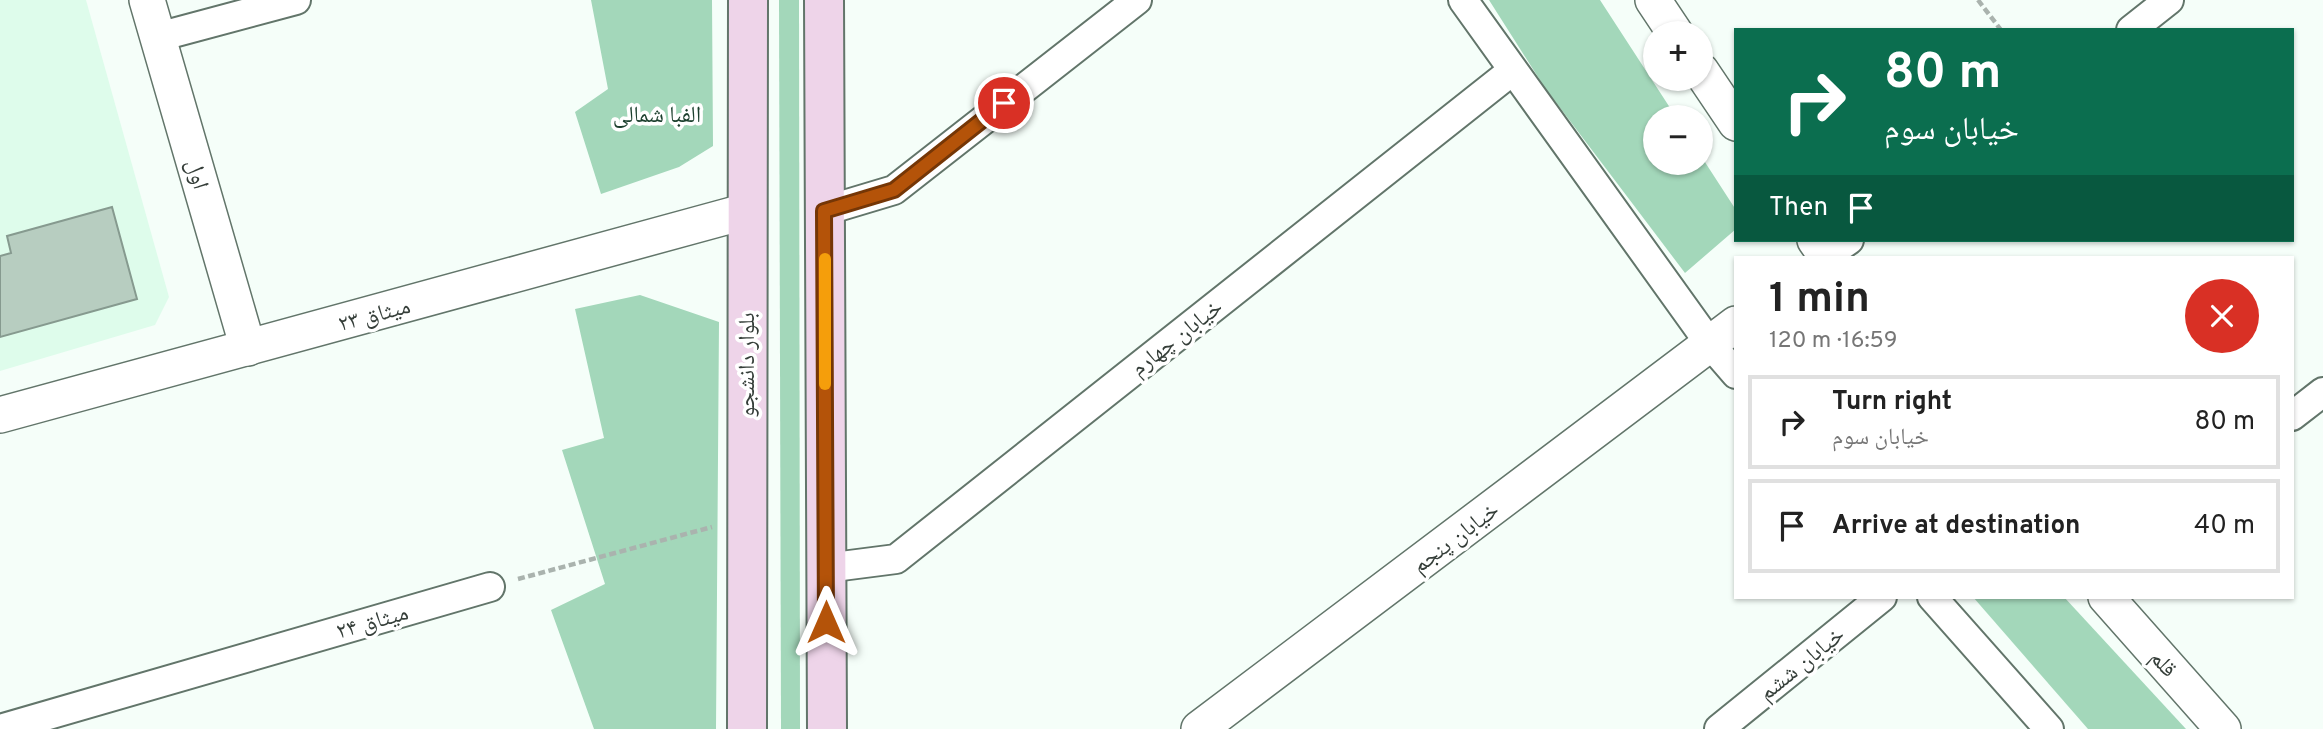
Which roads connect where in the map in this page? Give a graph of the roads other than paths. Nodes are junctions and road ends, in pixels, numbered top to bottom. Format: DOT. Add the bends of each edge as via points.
graph roads {
  1 [pos="147,0"];
  2 [pos="296,0"];
  3 [pos="748,0"];
  4 [pos="824,0"];
  5 [pos="1137,0"];
  6 [pos="1463,0"];
  7 [pos="1653,0"];
  8 [pos="2169,0"];
  9 [pos="1667,21"];
  10 [pos="2134,28"];
  11 [pos="158,37"];
  12 [pos="1512,71"];
  13 [pos="1713,89"];
  14 [pos="1734,120"];
  15 [pos="747,211"];
  16 [pos="824,211"];
  17 [pos="1723,334"];
  18 [pos="248,348"];
  19 [pos="1734,368"];
  20 [pos="2323,392"];
  21 [pos="2294,414"];
  22 [pos="0,415"];
  23 [pos="826,568"];
  24 [pos="490,587"];
  25 [pos="1880,599"];
  26 [pos="1935,599"];
  27 [pos="2108,599"];
  28 [pos="0,729"];
  29 [pos="747,729"];
  30 [pos="827,729"];
  31 [pos="1199,729"];
  32 [pos="1719,729"];
  33 [pos="2049,729"];
  34 [pos="2223,729"];
  1 -- 11 [label="street, اول"];
  2 -- 11 [label="street"];
  3 -- 15 [label="main road, بلوار دانشجو"];
  4 -- 16 [label="main road"];
  5 -- 16 [label="street" via="894,190"];
  6 -- 12 [label="street"];
  7 -- 9 [label="street"];
  8 -- 10 [label="street"];
  11 -- 18 [label="street, اول"];
  12 -- 17 [label="street" via="1601,189"];
  12 -- 23 [label="street, خیابان چهارم" via="896,559"];
  13 -- 14 [label="street"];
  15 -- 18 [label="street, میثاق ۲۳"];
  15 -- 29 [label="main road, بلوار دانشجو"];
  16 -- 23 [label="main road"];
  17 -- 19 [label="street"];
  17 -- 31 [label="street, خیابان پنجم"];
  18 -- 22 [label="street, میثاق ۲۳"];
  20 -- 21 [label="street"];
  23 -- 30 [label="main road"];
  24 -- 28 [label="street, میثاق ۲۴"];
  25 -- 32 [label="street, خیابان ششم"];
  26 -- 33 [label="street"];
  27 -- 34 [label="street, قلم"];
}
